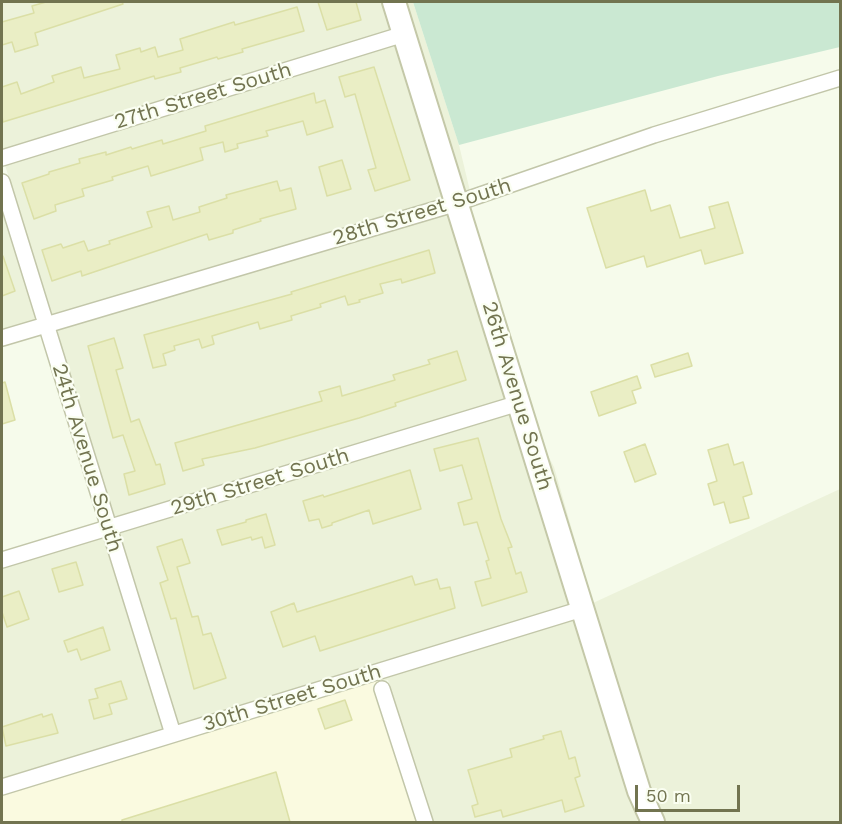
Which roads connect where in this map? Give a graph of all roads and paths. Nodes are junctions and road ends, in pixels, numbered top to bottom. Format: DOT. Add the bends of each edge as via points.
graph roads {
  1 [pos="394,2"];
  2 [pos="404,34"];
  3 [pos="840,78"];
  4 [pos="2,158"];
  5 [pos="2,182"];
  6 [pos="457,203"];
  7 [pos="46,325"];
  8 [pos="2,338"];
  9 [pos="519,403"];
  10 [pos="109,528"];
  11 [pos="2,560"];
  12 [pos="582,609"];
  13 [pos="382,689"];
  14 [pos="173,734"];
  15 [pos="2,787"];
  16 [pos="639,791"];
  17 [pos="424,822"];
  18 [pos="644,822"];
  19 [pos="653,822"];
  1 -- 2 [label="street, 26th Avenue South"];
  2 -- 4 [label="street, 27th Street South"];
  2 -- 6 [label="street, 26th Avenue South"];
  3 -- 6 [label="street, 28th Street South" via="654,135"];
  5 -- 7 [label="street, 24th Avenue South"];
  6 -- 7 [label="street, 28th Street South"];
  6 -- 9 [label="street, 26th Avenue South"];
  7 -- 8 [label="street, 28th Street South"];
  7 -- 10 [label="street, 24th Avenue South"];
  9 -- 10 [label="street, 29th Street South"];
  9 -- 12 [label="street, 26th Avenue South"];
  10 -- 11 [label="street, 29th Street South"];
  10 -- 14 [label="street, 24th Avenue South"];
  12 -- 14 [label="street, 30th Street South"];
  12 -- 16 [label="street, 26th Avenue South"];
  13 -- 17 [label="street"];
  14 -- 15 [label="street, 30th Street South"];
  16 -- 18 [label="street, 26th Avenue South"];
  16 -- 19 [label="street, 26th Avenue South"];
}
